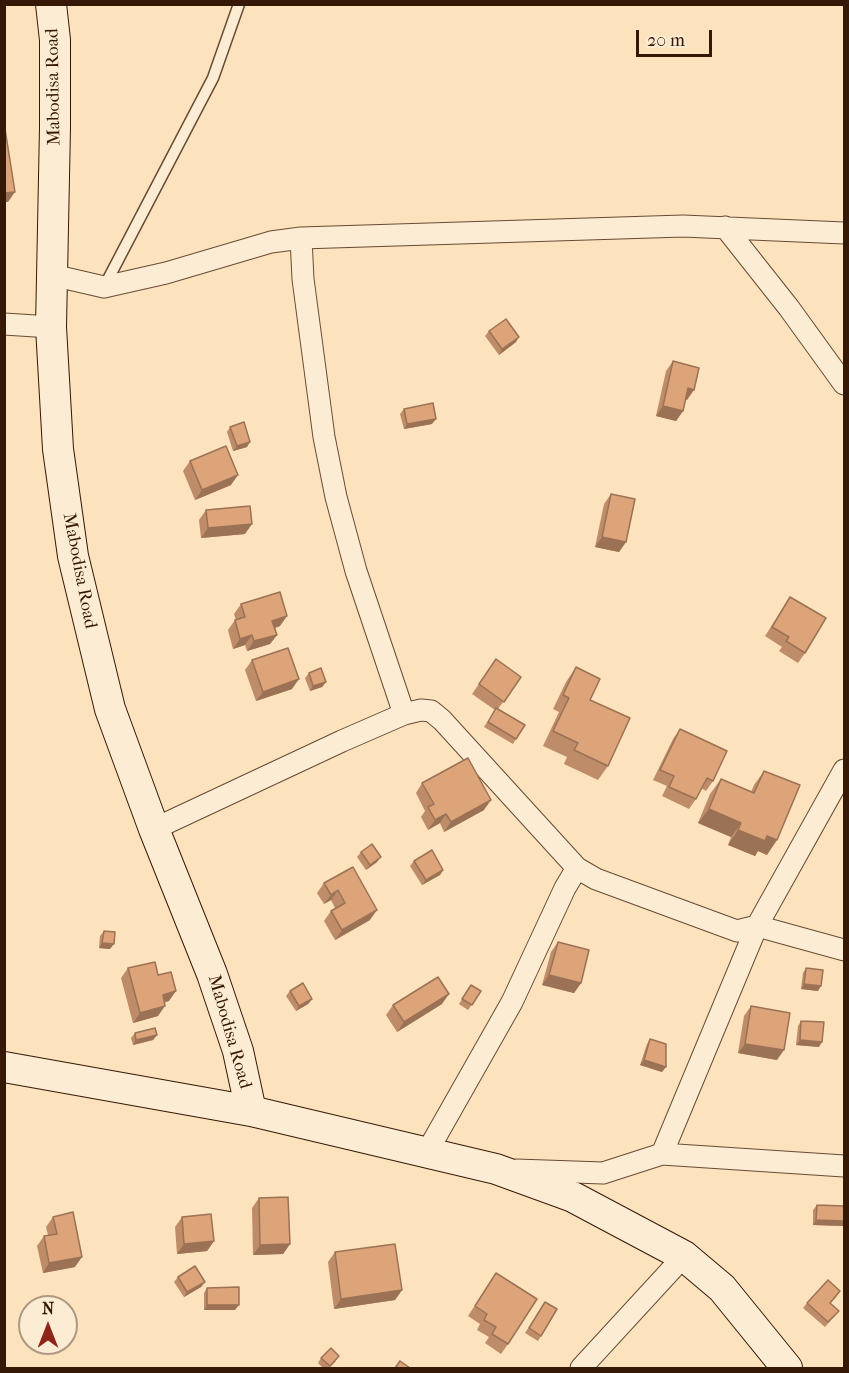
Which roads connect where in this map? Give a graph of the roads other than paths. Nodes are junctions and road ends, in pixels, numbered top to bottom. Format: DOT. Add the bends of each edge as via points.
graph roads {
  1 [pos="51,4"];
  2 [pos="239,4"];
  3 [pos="725,227"];
  4 [pos="844,233"];
  5 [pos="301,238"];
  6 [pos="52,275"];
  7 [pos="104,287"];
  8 [pos="4,324"];
  9 [pos="51,327"];
  10 [pos="844,384"];
  11 [pos="404,714"];
  12 [pos="844,770"];
  13 [pos="154,829"];
  14 [pos="577,868"];
  15 [pos="757,926"];
  16 [pos="844,950"];
  17 [pos="4,1067"];
  18 [pos="251,1111"];
  19 [pos="427,1152"];
  20 [pos="662,1154"];
  21 [pos="844,1166"];
  22 [pos="496,1169"];
  23 [pos="684,1256"];
  24 [pos="580,1368"];
  25 [pos="787,1368"];
  1 -- 6 [label="street, Mabodisa Road" via="55,40"];
  2 -- 7 [label="lane" via="213,78"];
  3 -- 4 [label="street"];
  3 -- 5 [label="street"];
  3 -- 10 [label="street"];
  5 -- 7 [label="street" via="271,242"];
  5 -- 11 [label="street" via="324,437 336,497 356,571"];
  6 -- 7 [label="street"];
  6 -- 9 [label="street, Mabodisa Road"];
  8 -- 9 [label="street"];
  9 -- 13 [label="street, Mabodisa Road" via="58,449 73,556 110,710"];
  11 -- 13 [label="street"];
  11 -- 14 [label="street" via="431,711 442,720"];
  12 -- 15 [label="street"];
  13 -- 18 [label="street, Mabodisa Road" via="212,974 238,1051"];
  14 -- 15 [label="street" via="596,879 737,931"];
  14 -- 19 [label="street" via="512,1002"];
  15 -- 16 [label="street"];
  15 -- 20 [label="street"];
  17 -- 18 [label="street"];
  18 -- 19 [label="street"];
  19 -- 22 [label="street"];
  20 -- 21 [label="street"];
  20 -- 22 [label="street" via="603,1173"];
  22 -- 23 [label="street" via="573,1197"];
  23 -- 24 [label="street"];
  23 -- 25 [label="street" via="722,1288"];
}
